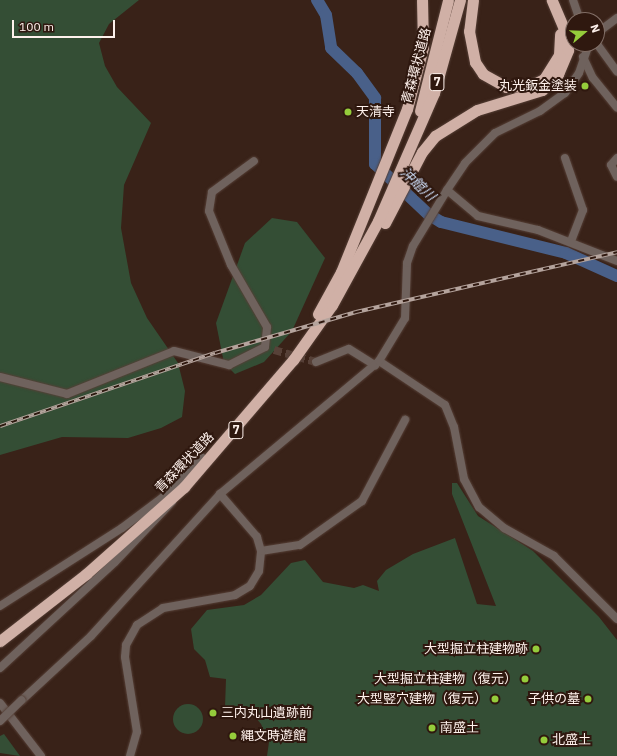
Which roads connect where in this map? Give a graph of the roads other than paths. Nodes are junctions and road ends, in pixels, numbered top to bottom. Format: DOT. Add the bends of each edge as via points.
graph roads {
  1 [pos="422,0"];
  2 [pos="448,0"];
  3 [pos="460,0"];
  4 [pos="473,0"];
  5 [pos="544,0"];
  6 [pos="552,0"];
  7 [pos="573,0"];
  8 [pos="577,12"];
  9 [pos="617,18"];
  10 [pos="605,26"];
  11 [pos="583,52"];
  12 [pos="586,52"];
  13 [pos="603,52"];
  14 [pos="584,59"];
  15 [pos="617,72"];
  16 [pos="617,108"];
  17 [pos="565,158"];
  18 [pos="617,158"];
  19 [pos="254,161"];
  20 [pos="409,165"];
  21 [pos="617,177"];
  22 [pos="445,193"];
  23 [pos="570,241"];
  24 [pos="617,261"];
  25 [pos="265,347"];
  26 [pos="274,350"];
  27 [pos="293,360"];
  28 [pos="316,362"];
  29 [pos="377,363"];
  30 [pos="0,377"];
  31 [pos="247,417"];
  32 [pos="405,420"];
  33 [pos="184,487"];
  34 [pos="220,494"];
  35 [pos="261,551"];
  36 [pos="0,606"];
  37 [pos="617,619"];
  38 [pos="0,641"];
  39 [pos="0,668"];
  40 [pos="0,703"];
  41 [pos="0,721"];
  42 [pos="41,756"];
  43 [pos="130,756"];
  1 -- 27 [label="highway" via="423,47 393,149 341,272"];
  2 -- 20 [label="highway, 青森環状道路 / 7"];
  3 -- 20 [label="highway, 青森環状道路 / 7" via="434,93"];
  4 -- 5 [label="highway" via="469,31 475,62 494,82 519,88 544,79 559,55 558,25"];
  6 -- 20 [label="highway" via="564,22 568,50 552,82 530,96 477,110 448,126"];
  7 -- 8 [label="street"];
  9 -- 10 [label="street"];
  11 -- 14 [label="street"];
  12 -- 14 [label="street"];
  13 -- 15 [label="street"];
  14 -- 16 [label="street"];
  14 -- 22 [label="street" via="573,84 561,98 495,133 465,163"];
  17 -- 23 [label="street" via="583,210"];
  18 -- 21 [label="street" via="611,165"];
  19 -- 25 [label="street" via="212,192 209,210 231,265 267,326"];
  20 -- 27 [label="highway, 青森環状道路 / 7" via="358,263"];
  22 -- 23 [label="street" via="478,216"];
  22 -- 29 [label="street" via="419,233 407,263 405,318"];
  23 -- 24 [label="street"];
  25 -- 26 [label="street"];
  25 -- 30 [label="street" via="229,365 174,351 67,394"];
  27 -- 31 [label="highway, 青森環状道路 / 7"];
  28 -- 29 [label="street" via="349,349"];
  29 -- 34 [label="street"];
  29 -- 37 [label="street" via="445,405 454,427 464,479 479,507 504,528 554,556"];
  31 -- 33 [label="highway, 青森環状道路 / 7"];
  31 -- 36 [label="street" via="156,502"];
  32 -- 35 [label="street" via="362,501 300,545"];
  33 -- 38 [label="highway, 青森環状道路 / 7" via="86,574"];
  33 -- 39 [label="street" via="163,514 115,562"];
  34 -- 35 [label="street" via="252,530"];
  34 -- 41 [label="street, bridge" via="90,636"];
  35 -- 43 [label="street" via="259,571 243,590 224,597 163,608 144,617 131,633 125,658 137,732"];
  40 -- 42 [label="street"];
}
